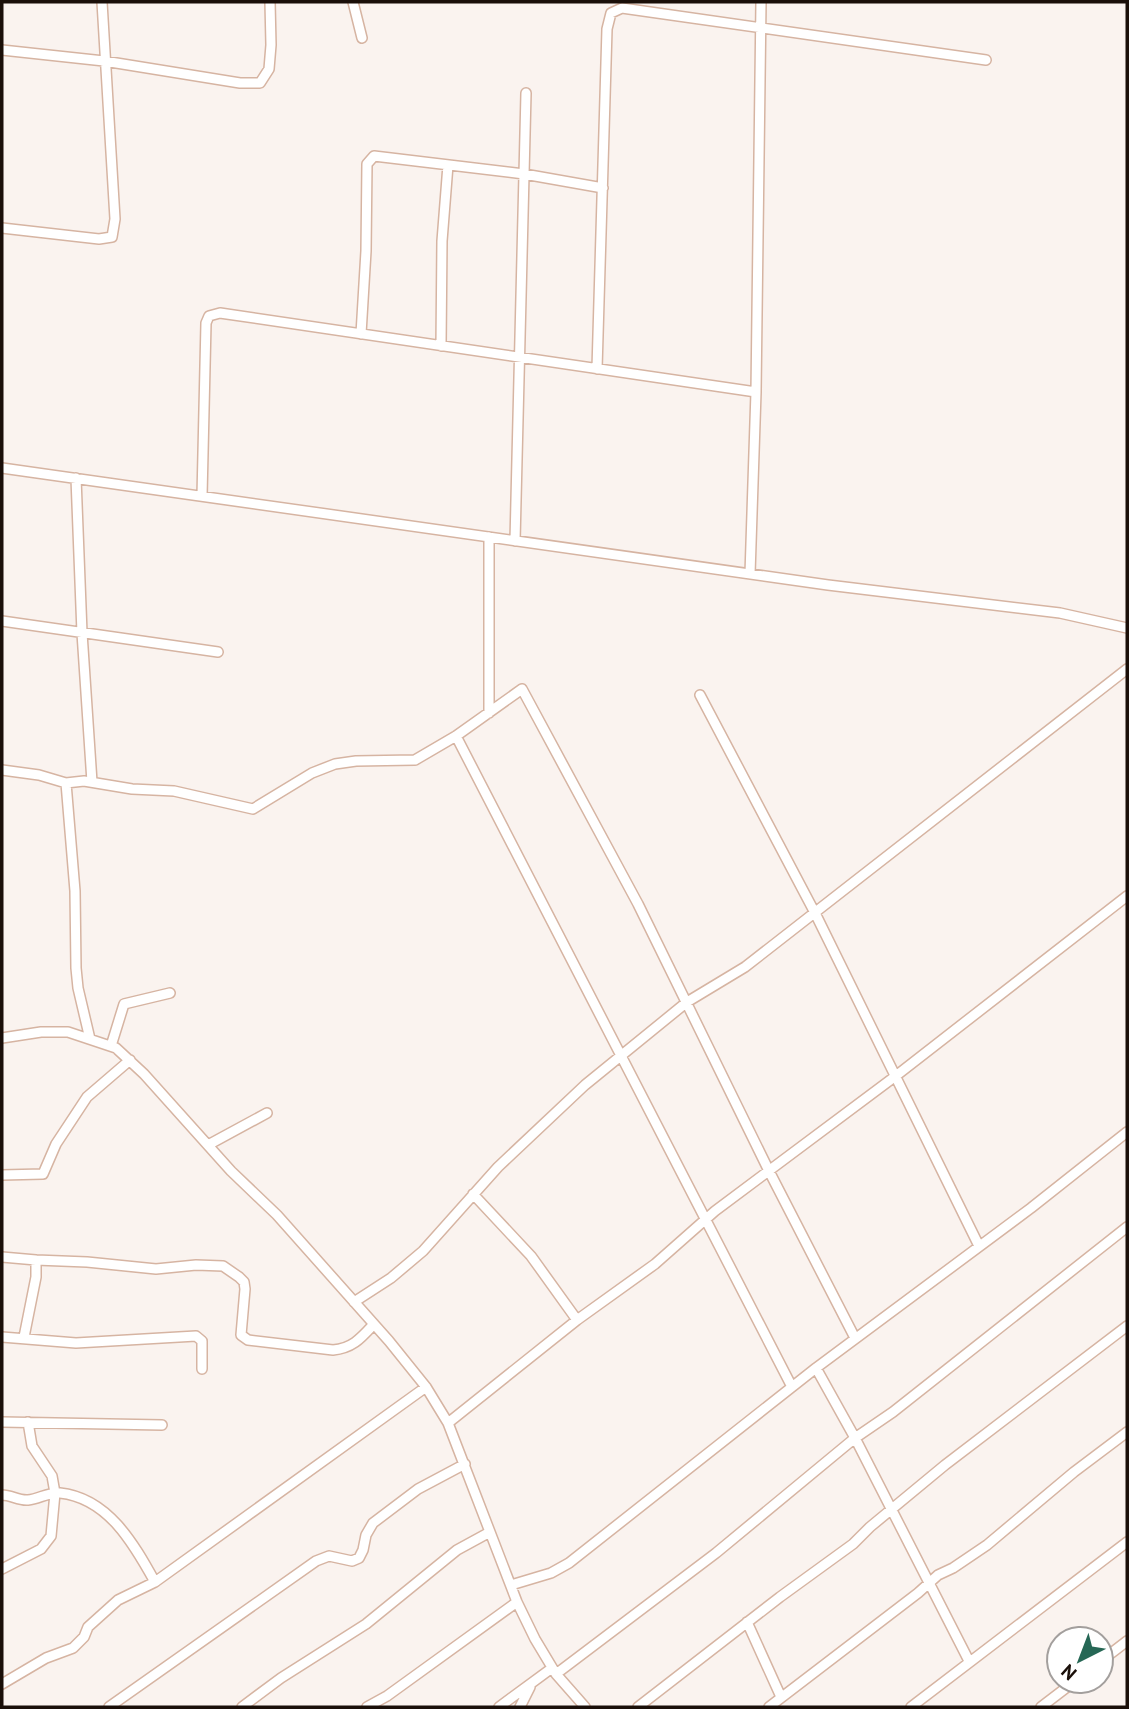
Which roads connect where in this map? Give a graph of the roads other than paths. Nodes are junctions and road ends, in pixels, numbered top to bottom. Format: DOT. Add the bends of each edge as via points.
graph roads {
  1 [pos="102,2"];
  2 [pos="270,2"];
  3 [pos="353,2"];
  4 [pos="761,2"];
  5 [pos="761,28"];
  6 [pos="362,38"];
  7 [pos="2,50"];
  8 [pos="986,60"];
  9 [pos="104,61"];
  10 [pos="526,93"];
  11 [pos="448,165"];
  12 [pos="524,174"];
  13 [pos="603,188"];
  14 [pos="2,228"];
  15 [pos="361,334"];
  16 [pos="440,346"];
  17 [pos="519,357"];
  18 [pos="597,369"];
  19 [pos="756,392"];
  20 [pos="2,468"];
  21 [pos="76,478"];
  22 [pos="202,496"];
  23 [pos="489,537"];
  24 [pos="515,541"];
  25 [pos="750,574"];
  26 [pos="2,621"];
  27 [pos="1127,628"];
  28 [pos="82,632"];
  29 [pos="218,652"];
  30 [pos="1127,669"];
  31 [pos="700,695"];
  32 [pos="489,713"];
  33 [pos="456,736"];
  34 [pos="2,770"];
  35 [pos="92,782"];
  36 [pos="66,783"];
  37 [pos="1127,896"];
  38 [pos="815,913"];
  39 [pos="170,993"];
  40 [pos="687,1002"];
  41 [pos="2,1038"];
  42 [pos="90,1040"];
  43 [pos="111,1046"];
  44 [pos="622,1057"];
  45 [pos="130,1060"];
  46 [pos="897,1075"];
  47 [pos="267,1113"];
  48 [pos="1127,1132"];
  49 [pos="208,1144"];
  50 [pos="769,1171"];
  51 [pos="2,1175"];
  52 [pos="473,1194"];
  53 [pos="706,1219"];
  54 [pos="1127,1227"];
  55 [pos="979,1246"];
  56 [pos="2,1257"];
  57 [pos="36,1260"];
  58 [pos="354,1302"];
  59 [pos="577,1320"];
  60 [pos="374,1324"];
  61 [pos="1127,1326"];
  62 [pos="2,1337"];
  63 [pos="24,1337"];
  64 [pos="855,1338"];
  65 [pos="816,1368"];
  66 [pos="202,1369"];
  67 [pos="426,1387"];
  68 [pos="792,1387"];
  69 [pos="2,1422"];
  70 [pos="28,1422"];
  71 [pos="448,1423"];
  72 [pos="162,1425"];
  73 [pos="1127,1432"];
  74 [pos="855,1438"];
  75 [pos="465,1464"];
  76 [pos="55,1493"];
  77 [pos="2,1495"];
  78 [pos="890,1512"];
  79 [pos="490,1532"];
  80 [pos="1127,1542"];
  81 [pos="2,1569"];
  82 [pos="155,1582"];
  83 [pos="929,1583"];
  84 [pos="511,1585"];
  85 [pos="517,1602"];
  86 [pos="747,1622"];
  87 [pos="969,1661"];
  88 [pos="554,1671"];
  89 [pos="2,1684"];
  90 [pos="531,1684"];
  91 [pos="1057,1695"];
  92 [pos="781,1697"];
  93 [pos="109,1707"];
  94 [pos="242,1707"];
  95 [pos="368,1707"];
  96 [pos="499,1707"];
  97 [pos="520,1707"];
  98 [pos="585,1707"];
  99 [pos="638,1707"];
  100 [pos="769,1707"];
  101 [pos="911,1707"];
  102 [pos="1041,1707"];
  1 -- 9 [label="street"];
  2 -- 9 [label="street" via="269,69 260,83"];
  3 -- 6 [label="street"];
  4 -- 5 [label="street"];
  5 -- 8 [label="street"];
  5 -- 13 [label="street" via="622,8 611,13"];
  5 -- 19 [label="street"];
  7 -- 9 [label="street"];
  9 -- 14 [label="street" via="115,219 112,237"];
  10 -- 12 [label="street"];
  11 -- 12 [label="street"];
  11 -- 15 [label="street" via="373,156 367,164"];
  11 -- 16 [label="street"];
  12 -- 13 [label="street"];
  12 -- 17 [label="street"];
  13 -- 18 [label="street"];
  15 -- 16 [label="street"];
  15 -- 22 [label="street" via="220,313 209,316"];
  16 -- 17 [label="street"];
  17 -- 18 [label="street"];
  17 -- 24 [label="street"];
  18 -- 19 [label="street"];
  19 -- 25 [label="street"];
  20 -- 21 [label="street"];
  21 -- 22 [label="street"];
  21 -- 28 [label="street"];
  22 -- 23 [label="street"];
  23 -- 24 [label="street"];
  23 -- 32 [label="street"];
  24 -- 25 [label="street"];
  25 -- 27 [label="street" via="1060,613"];
  26 -- 28 [label="street"];
  28 -- 29 [label="street"];
  28 -- 35 [label="street"];
  30 -- 38 [label="street"];
  31 -- 38 [label="street"];
  32 -- 33 [label="street"];
  32 -- 40 [label="street" via="523,689"];
  33 -- 35 [label="street" via="415,760 335,764 253,809 174,791"];
  33 -- 44 [label="street"];
  34 -- 36 [label="street"];
  35 -- 36 [label="street"];
  36 -- 42 [label="street" via="76,968"];
  37 -- 46 [label="street"];
  38 -- 40 [label="street" via="745,967"];
  38 -- 46 [label="street"];
  39 -- 43 [label="street" via="124,1004"];
  40 -- 44 [label="street"];
  40 -- 50 [label="street"];
  41 -- 42 [label="street" via="68,1032"];
  42 -- 43 [label="street"];
  43 -- 45 [label="street"];
  44 -- 52 [label="street" via="585,1085"];
  44 -- 53 [label="street"];
  45 -- 49 [label="street"];
  45 -- 51 [label="street" via="86,1097 43,1174"];
  46 -- 50 [label="street"];
  46 -- 55 [label="street"];
  47 -- 49 [label="street"];
  48 -- 55 [label="street"];
  49 -- 58 [label="street"];
  50 -- 53 [label="street"];
  50 -- 64 [label="street"];
  52 -- 58 [label="street" via="423,1251"];
  52 -- 59 [label="street" via="531,1256"];
  53 -- 59 [label="street" via="655,1264"];
  53 -- 68 [label="street"];
  54 -- 74 [label="street"];
  55 -- 64 [label="street"];
  56 -- 57 [label="street"];
  57 -- 60 [label="street" via="156,1269 223,1266 244,1282 241,1335 248,1340 344,1349"];
  57 -- 63 [label="street"];
  58 -- 60 [label="street"];
  59 -- 71 [label="street"];
  60 -- 67 [label="street"];
  61 -- 78 [label="street"];
  62 -- 63 [label="street"];
  63 -- 66 [label="street" via="76,1343 196,1336 202,1341"];
  64 -- 65 [label="street"];
  65 -- 68 [label="street"];
  65 -- 74 [label="street"];
  67 -- 71 [label="street"];
  67 -- 82 [label="street"];
  68 -- 84 [label="street" via="569,1563"];
  69 -- 70 [label="street"];
  70 -- 72 [label="street"];
  70 -- 76 [label="street" via="32,1447 52,1476"];
  71 -- 75 [label="street"];
  73 -- 83 [label="street" via="987,1545"];
  74 -- 78 [label="street"];
  74 -- 88 [label="street" via="716,1553"];
  75 -- 79 [label="street"];
  75 -- 93 [label="street" via="418,1489 373,1523 359,1558 316,1560"];
  76 -- 77 [label="street" via="27,1500"];
  76 -- 81 [label="street" via="51,1536 41,1549"];
  76 -- 82 [label="street" via="104,1512 130,1538"];
  78 -- 83 [label="street"];
  78 -- 86 [label="street"];
  79 -- 84 [label="street"];
  79 -- 94 [label="street" via="457,1550 366,1623"];
  80 -- 87 [label="street"];
  82 -- 89 [label="street" via="118,1600 73,1648"];
  83 -- 87 [label="street"];
  83 -- 92 [label="street"];
  84 -- 85 [label="street"];
  85 -- 88 [label="street"];
  85 -- 95 [label="street"];
  86 -- 92 [label="street"];
  86 -- 99 [label="street"];
  87 -- 101 [label="street"];
  88 -- 90 [label="street"];
  88 -- 98 [label="street"];
  90 -- 96 [label="street"];
  90 -- 97 [label="street"];
  91 -- 102 [label="street"];
  92 -- 100 [label="street"];
}
